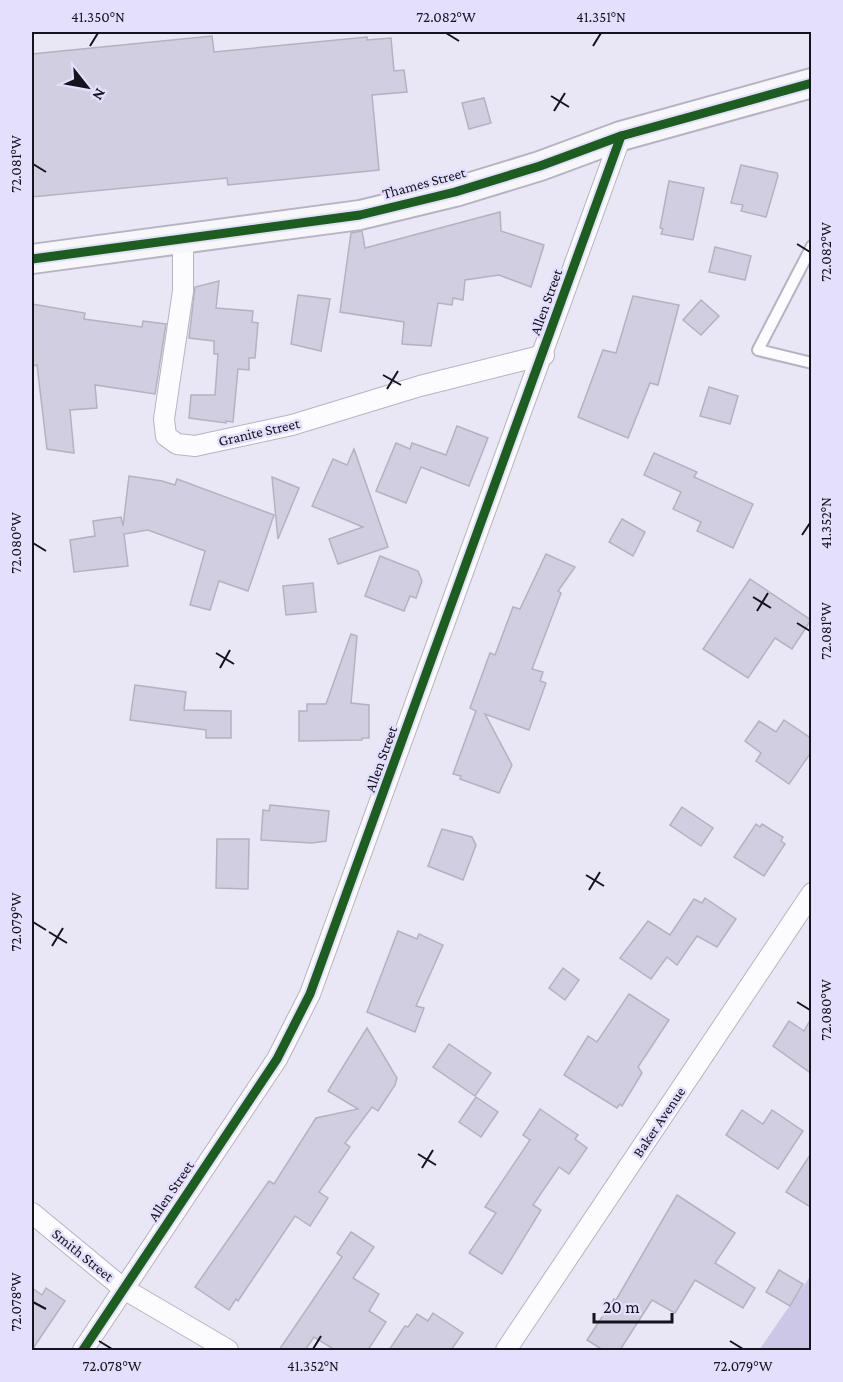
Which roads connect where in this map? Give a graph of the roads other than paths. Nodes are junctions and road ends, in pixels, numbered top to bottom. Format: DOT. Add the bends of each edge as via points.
graph roads {
  1 [pos="812,83"];
  2 [pos="621,136"];
  3 [pos="183,239"];
  4 [pos="812,246"];
  5 [pos="32,259"];
  6 [pos="544,355"];
  7 [pos="812,363"];
  8 [pos="812,893"];
  9 [pos="32,1214"];
  10 [pos="124,1289"];
  11 [pos="83,1350"];
  12 [pos="228,1350"];
  13 [pos="506,1350"];
  1 -- 2 [label="street, Thames Street"];
  2 -- 3 [label="street, Thames Street" via="455,192 360,215"];
  2 -- 6 [label="street, Allen Street"];
  3 -- 5 [label="street, Thames Street"];
  3 -- 6 [label="street, Granite Street" via="183,291 164,419 166,436 177,444 195,446 292,425 420,386"];
  4 -- 7 [label="lane" via="758,350"];
  6 -- 10 [label="street, Allen Street" via="310,994 277,1059"];
  8 -- 13 [label="street, Baker Avenue"];
  9 -- 10 [label="street, Smith Street"];
  10 -- 11 [label="street, Allen Street"];
  10 -- 12 [label="street, Smith Street"];
}
